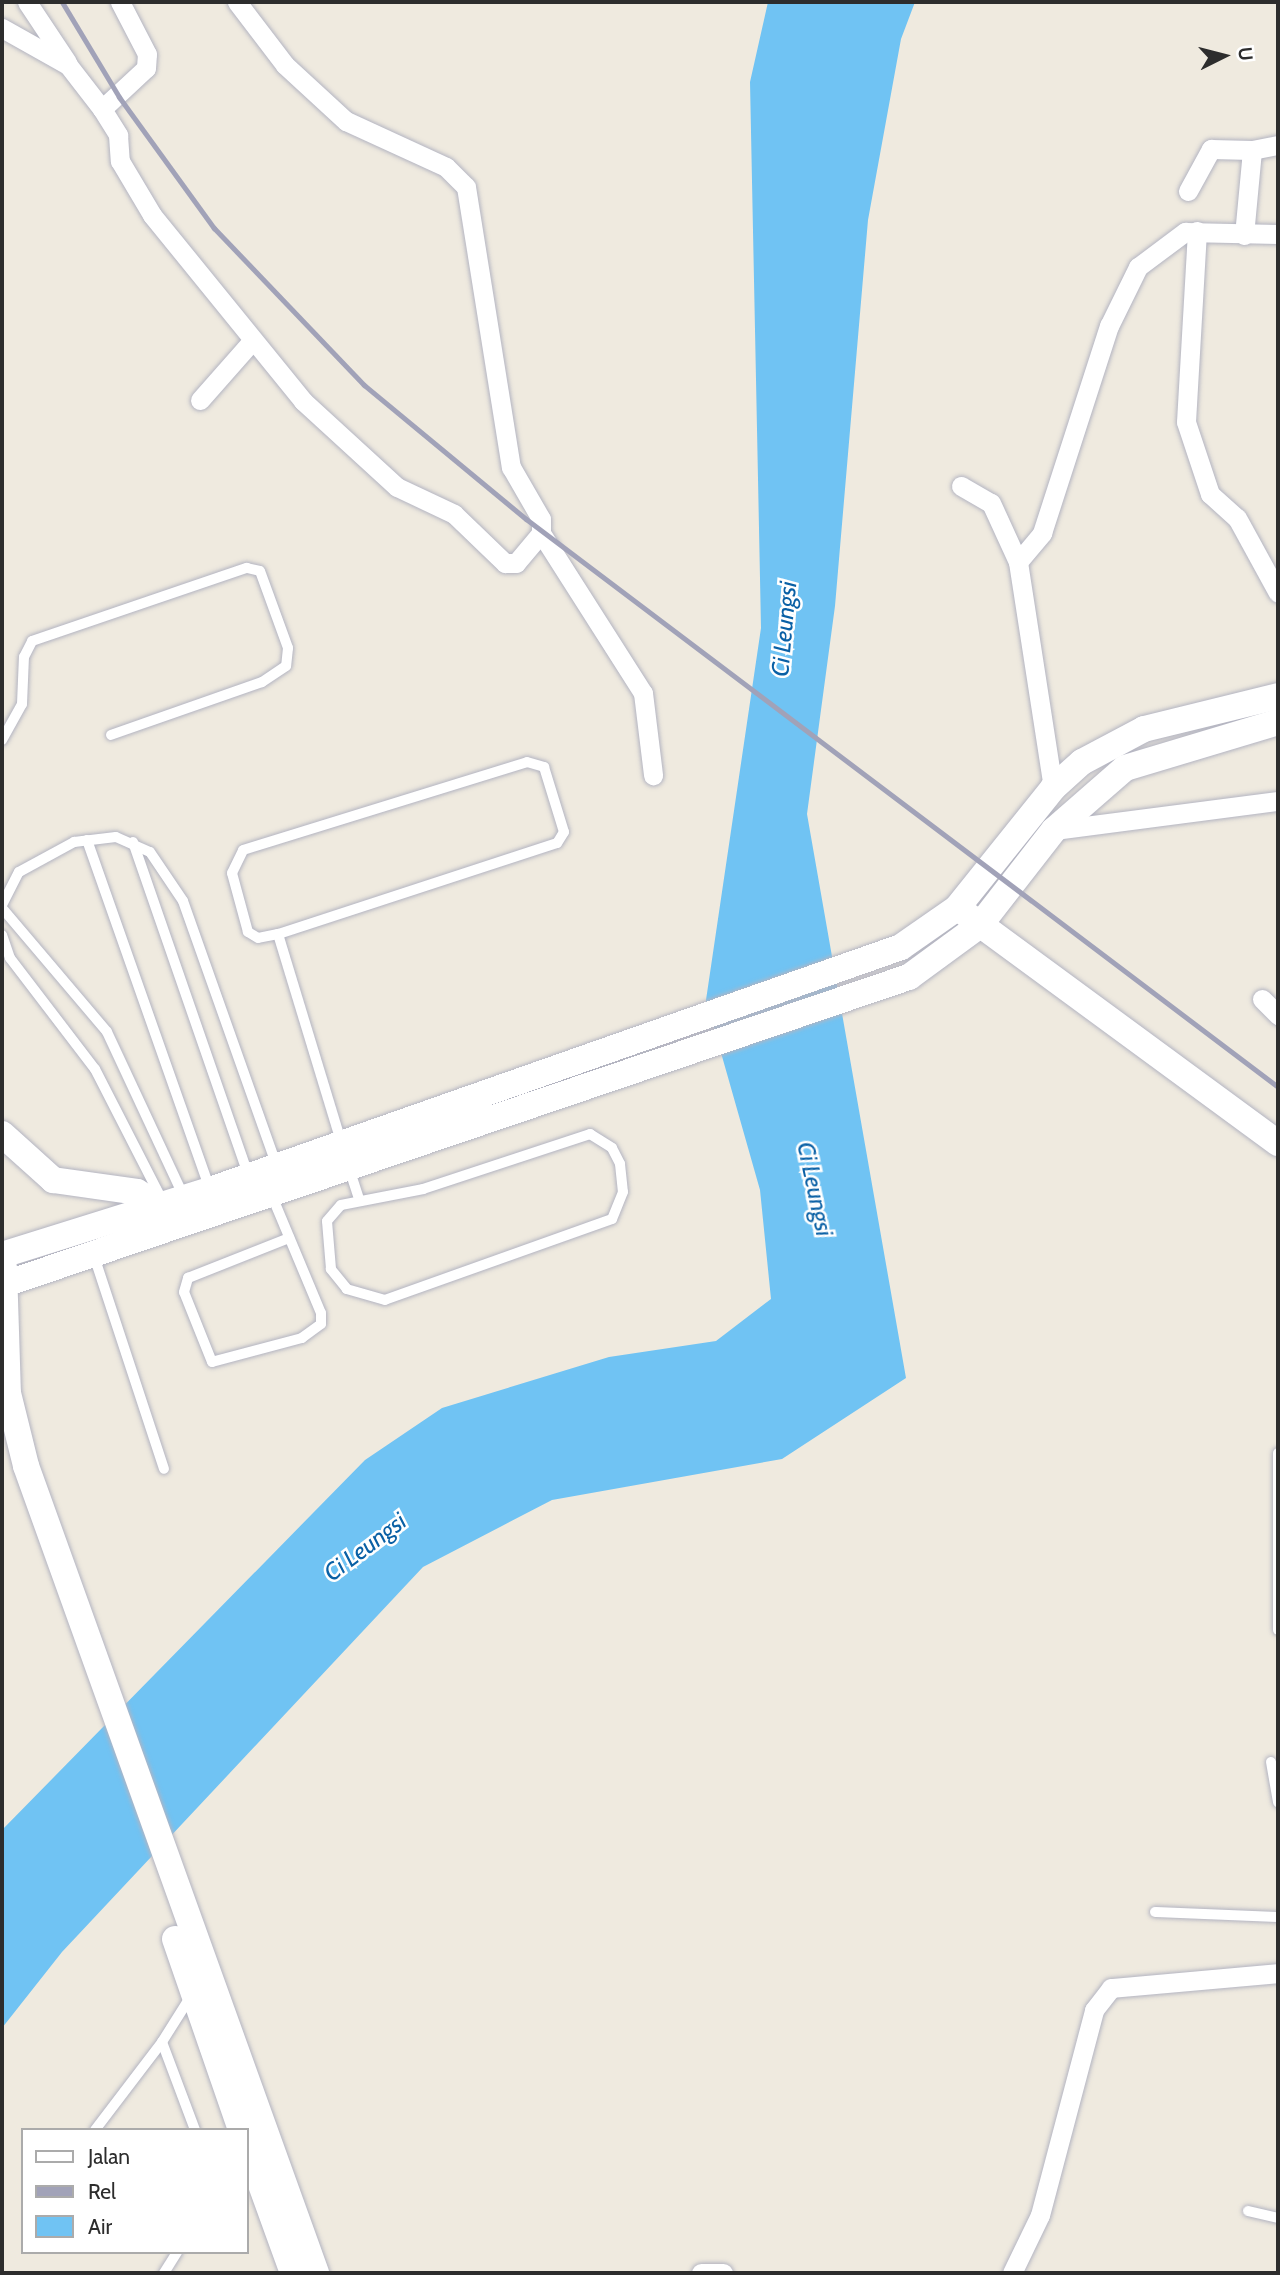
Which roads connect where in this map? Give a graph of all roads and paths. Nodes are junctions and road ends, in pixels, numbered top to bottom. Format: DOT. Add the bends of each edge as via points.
graph roads {
  1 [pos="27,2"];
  2 [pos="120,2"];
  3 [pos="237,2"];
  4 [pos="2,28"];
  5 [pos="68,65"];
  6 [pos="102,109"];
  7 [pos="1278,145"];
  8 [pos="1252,150"];
  9 [pos="1188,191"];
  10 [pos="1197,231"];
  11 [pos="1278,234"];
  12 [pos="1244,235"];
  13 [pos="252,341"];
  14 [pos="200,400"];
  15 [pos="961,486"];
  16 [pos="541,533"];
  17 [pos="1018,562"];
  18 [pos="1278,593"];
  19 [pos="1278,696"];
  20 [pos="1278,722"];
  21 [pos="111,735"];
  22 [pos="2,740"];
  23 [pos="653,775"];
  24 [pos="1053,788"];
  25 [pos="1278,801"];
  26 [pos="1054,830"];
  27 [pos="87,839"];
  28 [pos="133,842"];
  29 [pos="2,906"];
  30 [pos="957,908"];
  31 [pos="980,925"];
  32 [pos="278,934"];
  33 [pos="2,935"];
  34 [pos="1262,999"];
  35 [pos="1278,1015"];
  36 [pos="2,1133"];
  37 [pos="342,1143"];
  38 [pos="1278,1143"];
  39 [pos="277,1167"];
  40 [pos="349,1170"];
  41 [pos="249,1176"];
  42 [pos="210,1190"];
  43 [pos="280,1194"];
  44 [pos="359,1198"];
  45 [pos="169,1203"];
  46 [pos="289,1238"];
  47 [pos="2,1250"];
  48 [pos="93,1252"];
  49 [pos="4,1284"];
  50 [pos="2,1427"];
  51 [pos="1278,1453"];
  52 [pos="164,1469"];
  53 [pos="1278,1630"];
  54 [pos="97,1682"];
  55 [pos="1271,1762"];
  56 [pos="1278,1802"];
  57 [pos="166,1886"];
  58 [pos="1155,1912"];
  59 [pos="1278,1917"];
  60 [pos="1278,1973"];
  61 [pos="191,1995"];
  62 [pos="162,2042"];
  63 [pos="97,2128"];
  64 [pos="194,2128"];
  65 [pos="240,2128"];
  66 [pos="245,2128"];
  67 [pos="248,2137"];
  68 [pos="254,2155"];
  69 [pos="1248,2211"];
  70 [pos="1278,2218"];
  71 [pos="176,2254"];
  72 [pos="164,2273"];
  73 [pos="293,2273"];
  74 [pos="316,2273"];
  75 [pos="701,2273"];
  76 [pos="723,2273"];
  77 [pos="1012,2273"];
  1 -- 5 [label="street"];
  2 -- 6 [label="street" via="147,54 146,68"];
  3 -- 16 [label="street" via="285,65 346,121 446,167 466,187 511,467 541,519"];
  4 -- 5 [label="street"];
  5 -- 6 [label="street"];
  6 -- 13 [label="street" via="118,135 120,161 152,215"];
  7 -- 8 [label="street"];
  8 -- 9 [label="street" via="1211,149"];
  8 -- 12 [label="street"];
  10 -- 12 [label="street"];
  10 -- 17 [label="street" via="1151,253 1126,286 1051,511 1035,547"];
  10 -- 18 [label="street" via="1185,422 1210,494 1237,518"];
  11 -- 12 [label="street"];
  13 -- 14 [label="street"];
  13 -- 16 [label="street" via="303,401 397,487 454,513 505,563 516,563"];
  15 -- 17 [label="street" via="991,503"];
  16 -- 23 [label="street" via="643,694"];
  17 -- 24 [label="street"];
  19 -- 24 [label="street" via="1127,736"];
  20 -- 26 [label="street" via="1142,759"];
  21 -- 22 [label="lane" via="262,682 286,666 288,648 260,572 247,568 32,641 24,657 22,704"];
  24 -- 30 [label="street"];
  25 -- 26 [label="street"];
  26 -- 31 [label="street"];
  27 -- 28 [label="lane"];
  27 -- 29 [label="lane" via="19,872"];
  27 -- 42 [label="lane"];
  28 -- 39 [label="lane" via="150,852 183,901"];
  28 -- 41 [label="lane"];
  29 -- 45 [label="lane" via="107,1032"];
  30 -- 31 [label="street"];
  30 -- 37 [label="street" via="901,947 629,1038"];
  31 -- 38 [label="street"];
  31 -- 40 [label="street" via="909,977"];
  32 -- 32 [label="lane" via="258,938 248,932 232,873 243,850 527,762 544,767 564,832 557,843"];
  32 -- 37 [label="lane"];
  33 -- 45 [label="lane" via="10,958 90,1061"];
  34 -- 35 [label="street"];
  36 -- 45 [label="street" via="53,1180 137,1192"];
  37 -- 39 [label="street"];
  37 -- 40 [label="lane"];
  39 -- 41 [label="street"];
  39 -- 43 [label="lane"];
  40 -- 43 [label="street"];
  40 -- 44 [label="lane"];
  41 -- 42 [label="street"];
  42 -- 45 [label="street"];
  43 -- 46 [label="lane"];
  43 -- 48 [label="street"];
  44 -- 44 [label="lane" via="327,1221 331,1269 363,1298 385,1300 611,1219 623,1192 611,1148 590,1134 423,1189"];
  45 -- 47 [label="street"];
  46 -- 46 [label="lane" via="321,1313 317,1330 222,1365 212,1362 184,1292 188,1278"];
  47 -- 49 [label="street"];
  48 -- 49 [label="street"];
  48 -- 52 [label="lane"];
  49 -- 54 [label="street" via="4,1353 16,1432"];
  50 -- 54 [label="street"];
  51 -- 53 [label="lane"];
  54 -- 57 [label="street"];
  55 -- 56 [label="lane"];
  57 -- 61 [label="street"];
  57 -- 66 [label="street"];
  58 -- 59 [label="lane"];
  60 -- 77 [label="street" via="1111,1988 1094,2010 1040,2215"];
  61 -- 62 [label="lane"];
  61 -- 65 [label="street"];
  62 -- 63 [label="lane"];
  62 -- 64 [label="lane"];
  67 -- 68 [label="street"];
  68 -- 73 [label="street"];
  68 -- 74 [label="street"];
  69 -- 70 [label="lane"];
  71 -- 72 [label="lane"];
  75 -- 76 [label="street"];
}
